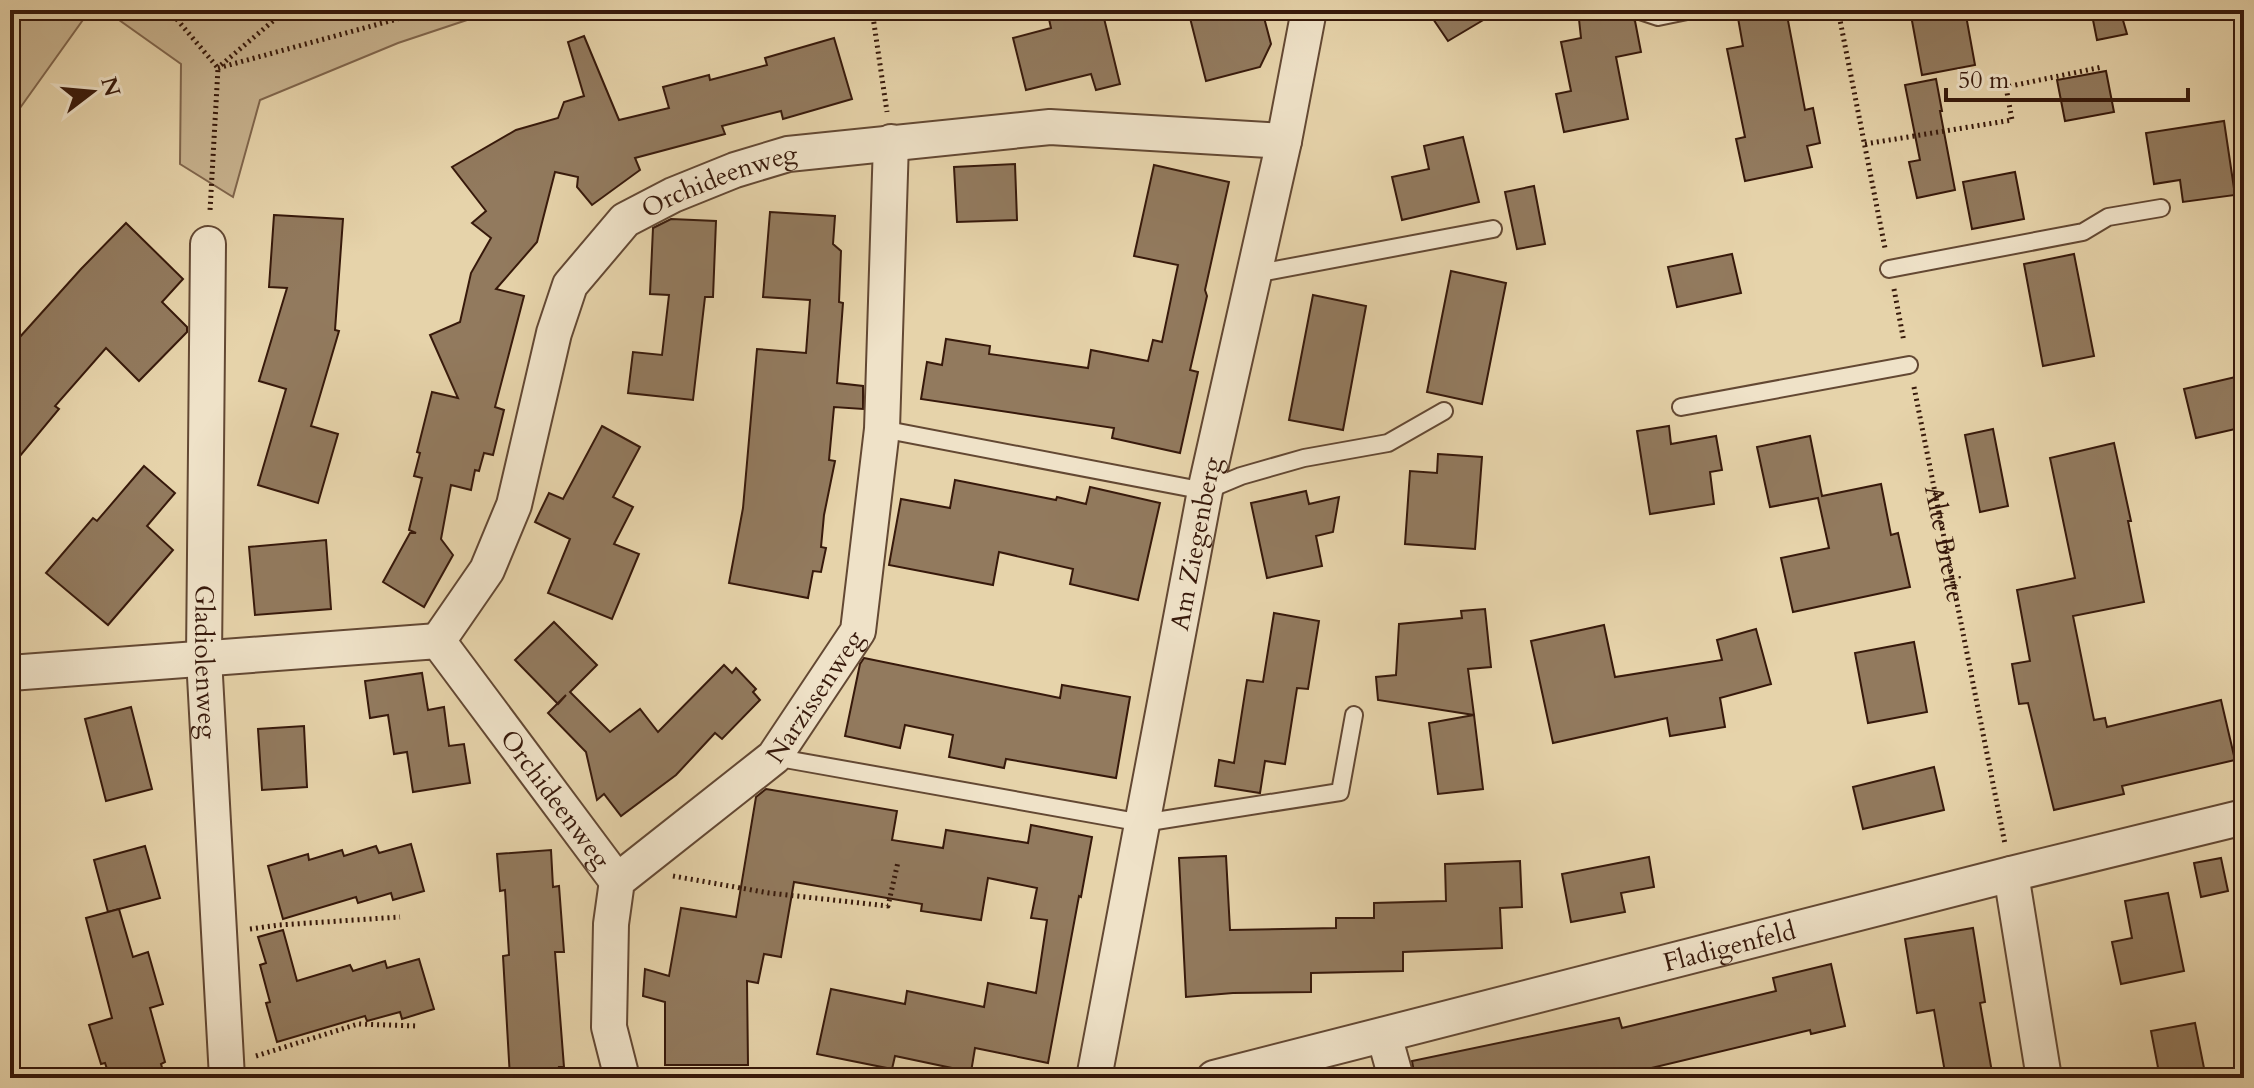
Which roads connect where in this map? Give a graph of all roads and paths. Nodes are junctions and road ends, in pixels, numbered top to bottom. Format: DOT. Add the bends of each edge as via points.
graph roads {
  1 [pos="169,10"];
  2 [pos="286,10"];
  3 [pos="430,10"];
  4 [pos="872,10"];
  5 [pos="1309,10"];
  6 [pos="1637,10"];
  7 [pos="1692,10"];
  8 [pos="1838,10"];
  9 [pos="2102,67"];
  10 [pos="218,68"];
  11 [pos="1284,141"];
  12 [pos="891,142"];
  13 [pos="1865,144"];
  14 [pos="2161,208"];
  15 [pos="1493,229"];
  16 [pos="208,244"];
  17 [pos="1889,269"];
  18 [pos="1254,274"];
  19 [pos="1909,365"];
  20 [pos="1681,407"];
  21 [pos="1444,411"];
  22 [pos="882,429"];
  23 [pos="1205,491"];
  24 [pos="438,641"];
  25 [pos="204,658"];
  26 [pos="10,673"];
  27 [pos="1354,715"];
  28 [pos="774,757"];
  29 [pos="2244,817"];
  30 [pos="1143,823"];
  31 [pos="898,862"];
  32 [pos="625,874"];
  33 [pos="2011,874"];
  34 [pos="400,917"];
  35 [pos="218,934"];
  36 [pos="418,1026"];
  37 [pos="1384,1035"];
  38 [pos="226,1071"];
  39 [pos="622,1078"];
  40 [pos="1094,1078"];
  41 [pos="1214,1078"];
  42 [pos="1396,1078"];
  43 [pos="2044,1078"];
  1 -- 10 [label="path"];
  2 -- 10 [label="path"];
  3 -- 10 [label="path"];
  4 -- 12 [label="path"];
  5 -- 11 [label="street, Am Ziegenberg"];
  6 -- 7 [label="lane" via="1658,17"];
  8 -- 13 [label="path, Alte Breite"];
  9 -- 13 [label="path" via="2006,87 2012,120"];
  10 -- 16 [label="path"];
  11 -- 12 [label="street, Orchideenweg" via="1050,127"];
  11 -- 18 [label="street, Am Ziegenberg"];
  12 -- 22 [label="street, Narzissenweg"];
  12 -- 24 [label="street, Orchideenweg" via="788,154 673,195 625,220 570,285 514,505 487,570"];
  13 -- 17 [label="path, Alte Breite"];
  14 -- 17 [label="lane" via="2108,217 2083,232"];
  15 -- 18 [label="lane"];
  16 -- 25 [label="street, Gladiolenweg"];
  17 -- 19 [label="path, Alte Breite"];
  18 -- 23 [label="street, Am Ziegenberg"];
  19 -- 20 [label="lane"];
  19 -- 33 [label="path, Alte Breite"];
  21 -- 23 [label="lane" via="1388,443 1304,458"];
  22 -- 23 [label="lane"];
  22 -- 28 [label="street, Narzissenweg" via="858,631"];
  23 -- 30 [label="street, Am Ziegenberg"];
  24 -- 25 [label="street"];
  24 -- 32 [label="street, Orchideenweg"];
  25 -- 26 [label="street"];
  25 -- 35 [label="street, Gladiolenweg"];
  27 -- 30 [label="lane" via="1340,792"];
  28 -- 30 [label="lane"];
  28 -- 32 [label="street, Narzissenweg"];
  29 -- 33 [label="street, Fladigenfeld"];
  30 -- 40 [label="street, Am Ziegenberg"];
  31 -- 32 [label="path" via="888,906"];
  32 -- 39 [label="street" via="611,924 609,1027"];
  33 -- 37 [label="street, Fladigenfeld"];
  33 -- 43 [label="street"];
  34 -- 35 [label="path"];
  35 -- 38 [label="street, Gladiolenweg"];
  36 -- 38 [label="path" via="358,1024"];
  37 -- 41 [label="street, Fladigenfeld"];
  37 -- 42 [label="street"];
}
